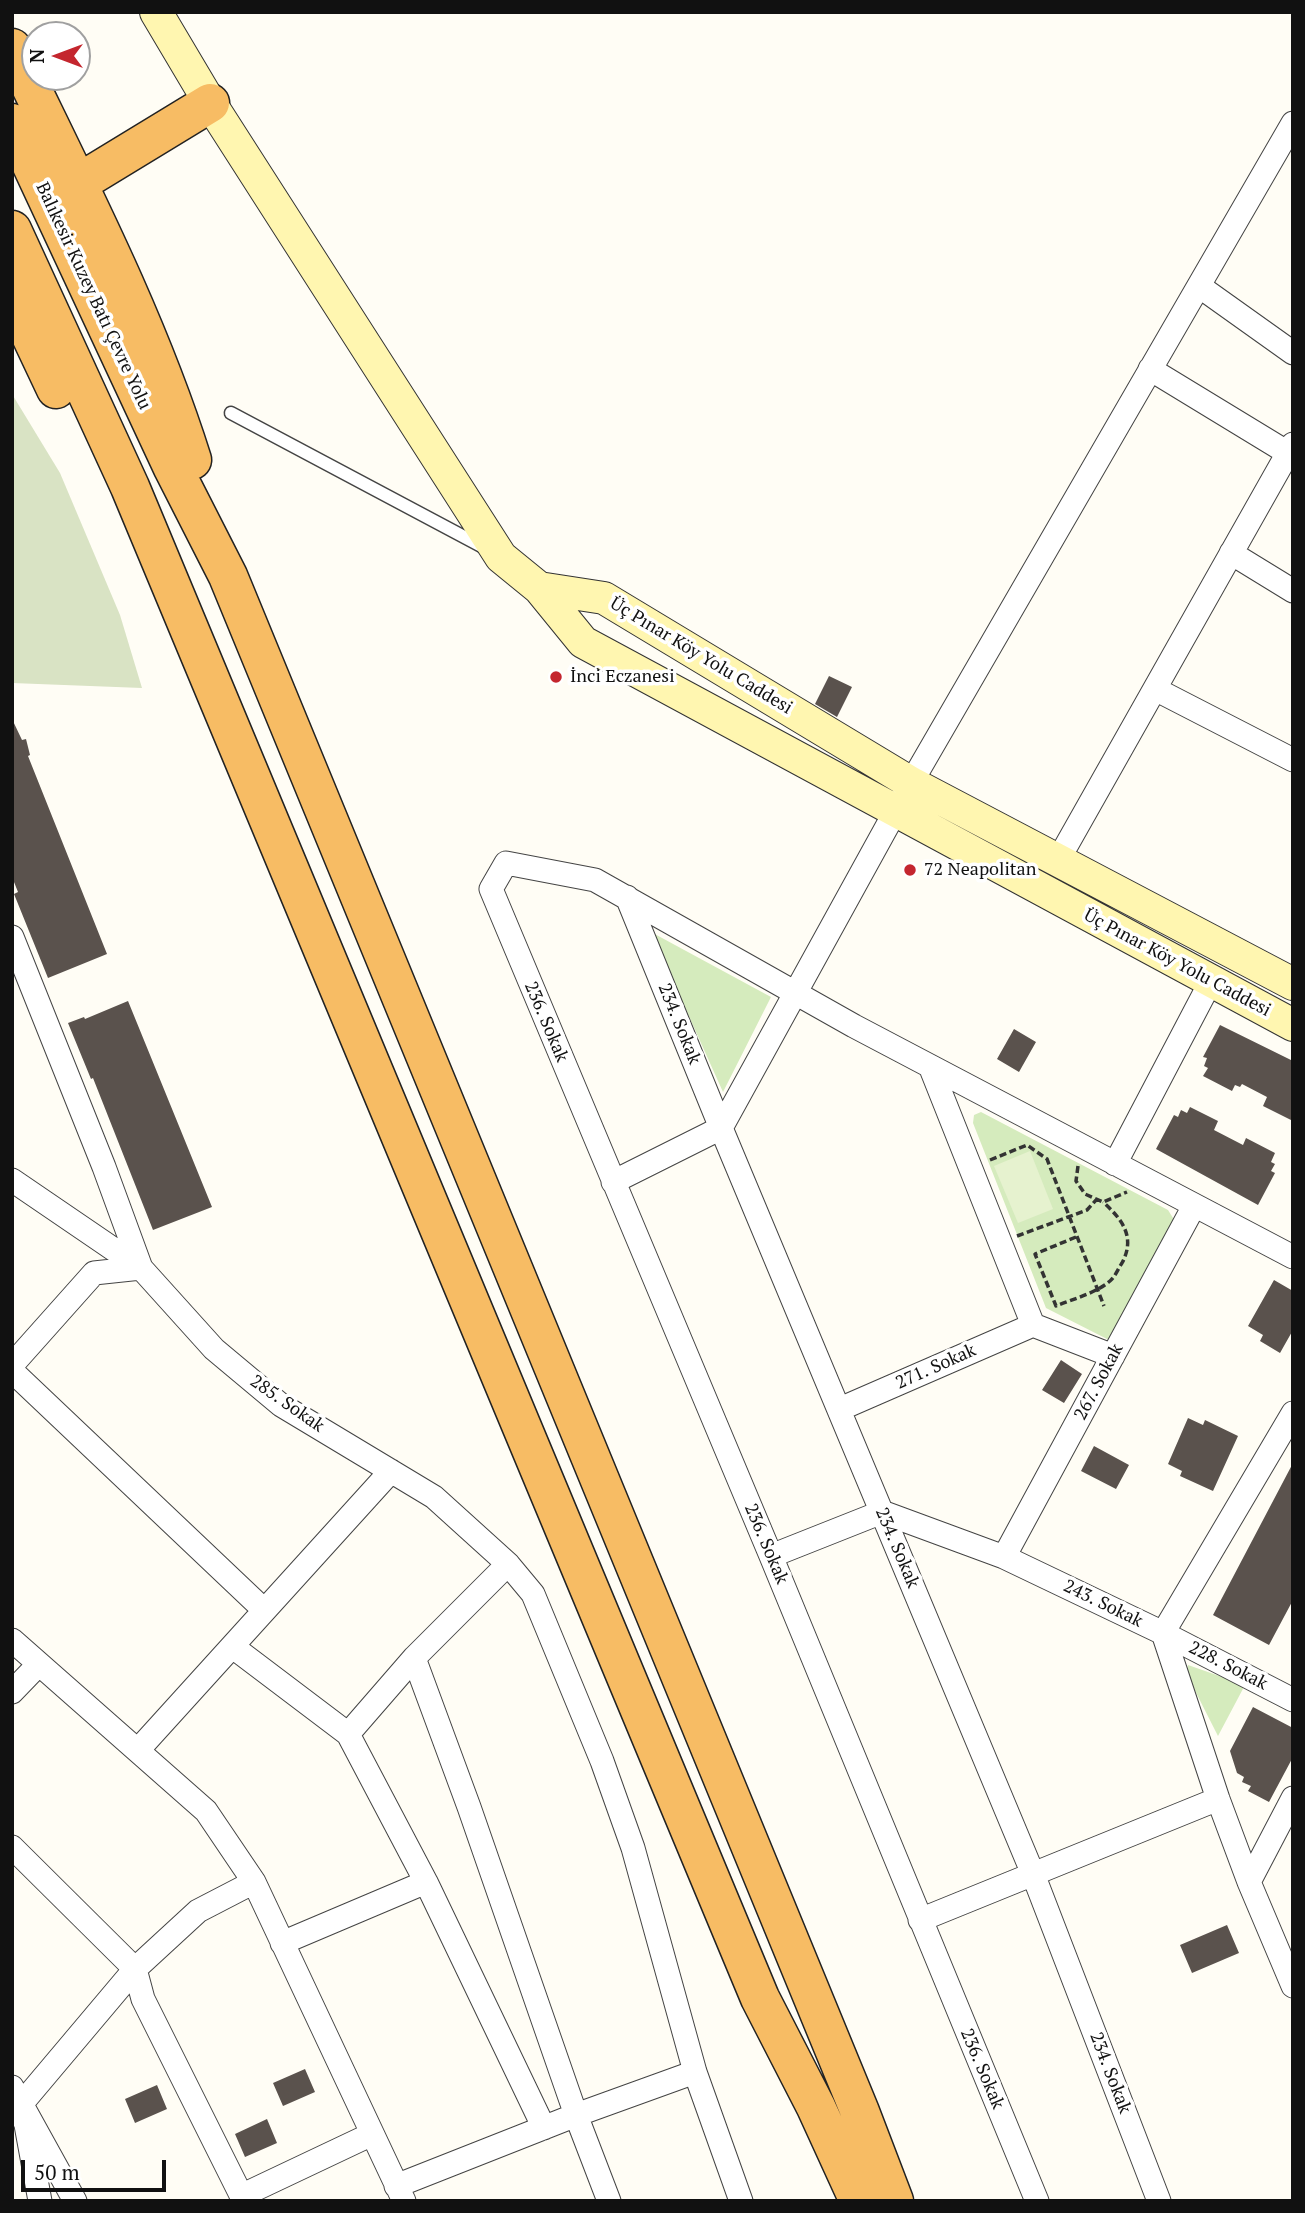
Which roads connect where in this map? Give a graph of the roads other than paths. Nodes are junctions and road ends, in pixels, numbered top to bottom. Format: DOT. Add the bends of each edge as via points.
graph roads {
  1 [pos="156,12"];
  2 [pos="12,48"];
  3 [pos="210,103"];
  4 [pos="12,123"];
  5 [pos="1293,123"];
  6 [pos="77,184"];
  7 [pos="12,230"];
  8 [pos="1199,286"];
  9 [pos="12,296"];
  10 [pos="1293,353"];
  11 [pos="1150,369"];
  12 [pos="231,413"];
  13 [pos="1290,449"];
  14 [pos="1231,553"];
  15 [pos="501,557"];
  16 [pos="228,576"];
  17 [pos="539,588"];
  18 [pos="1293,591"];
  19 [pos="207,672"];
  20 [pos="1155,689"];
  21 [pos="1293,760"];
  22 [pos="911,783"];
  23 [pos="896,811"];
  24 [pos="1057,862"];
  25 [pos="627,897"];
  26 [pos="12,937"];
  27 [pos="1211,981"];
  28 [pos="1293,984"];
  29 [pos="794,992"];
  30 [pos="1293,1025"];
  31 [pos="930,1066"];
  32 [pos="721,1128"];
  33 [pos="1115,1164"];
  34 [pos="12,1180"];
  35 [pos="613,1182"];
  36 [pos="1194,1206"];
  37 [pos="1293,1257"];
  38 [pos="141,1268"];
  39 [pos="1033,1325"];
  40 [pos="1113,1356"];
  41 [pos="12,1368"];
  42 [pos="840,1409"];
  43 [pos="1293,1413"];
  44 [pos="1285,1445"];
  45 [pos="391,1471"];
  46 [pos="882,1512"];
  47 [pos="771,1556"];
  48 [pos="1004,1557"];
  49 [pos="508,1564"];
  50 [pos="264,1610"];
  51 [pos="1163,1633"];
  52 [pos="12,1640"];
  53 [pos="233,1647"];
  54 [pos="414,1658"];
  55 [pos="39,1664"];
  56 [pos="12,1692"];
  57 [pos="1293,1700"];
  58 [pos="348,1734"];
  59 [pos="138,1750"];
  60 [pos="1293,1798"];
  61 [pos="1218,1799"];
  62 [pos="12,1847"];
  63 [pos="1033,1874"];
  64 [pos="254,1882"];
  65 [pos="426,1882"];
  66 [pos="1249,1882"];
  67 [pos="920,1920"];
  68 [pos="282,1943"];
  69 [pos="135,1969"];
  70 [pos="1293,1986"];
  71 [pos="760,1998"];
  72 [pos="695,2071"];
  73 [pos="16,2102"];
  74 [pos="576,2115"];
  75 [pos="544,2128"];
  76 [pos="372,2134"];
  77 [pos="400,2193"];
  78 [pos="242,2198"];
  79 [pos="40,2201"];
  80 [pos="75,2201"];
  81 [pos="609,2201"];
  82 [pos="741,2201"];
  83 [pos="835,2201"];
  84 [pos="859,2201"];
  85 [pos="894,2201"];
  86 [pos="1037,2201"];
  87 [pos="1159,2201"];
  1 -- 3 [label="main road"];
  2 -- 6 [label="highway"];
  3 -- 6 [label="highway"];
  3 -- 15 [label="main road"];
  4 -- 16 [label="highway, Balıkesir Kuzey Batı Çevre Yolu"];
  5 -- 8 [label="street"];
  6 -- 16 [label="highway" via="164,377"];
  7 -- 19 [label="highway" via="130,487"];
  8 -- 10 [label="street"];
  8 -- 11 [label="street"];
  9 -- 19 [label="highway" via="116,514"];
  11 -- 13 [label="street"];
  11 -- 22 [label="street"];
  12 -- 15 [label="lane"];
  13 -- 14 [label="street"];
  14 -- 18 [label="street"];
  14 -- 20 [label="street"];
  15 -- 17 [label="main road"];
  16 -- 85 [label="highway"];
  17 -- 22 [label="main road, Üç Pınar Köy Yolu Caddesi" via="604,598"];
  17 -- 23 [label="main road, Üç Pınar Köy Yolu Caddesi" via="583,642"];
  19 -- 71 [label="highway"];
  20 -- 21 [label="street"];
  20 -- 24 [label="street"];
  22 -- 23 [label="street"];
  22 -- 24 [label="main road, Üç Pınar Köy Yolu Caddesi"];
  23 -- 27 [label="main road, Üç Pınar Köy Yolu Caddesi"];
  23 -- 29 [label="street"];
  24 -- 28 [label="main road, Üç Pınar Köy Yolu Caddesi"];
  25 -- 29 [label="street"];
  25 -- 32 [label="street, 234. Sokak"];
  25 -- 35 [label="street, 236. Sokak" via="595,880 506,863 491,890"];
  26 -- 38 [label="street"];
  27 -- 30 [label="main road, Üç Pınar Köy Yolu Caddesi"];
  27 -- 33 [label="street"];
  29 -- 31 [label="street"];
  29 -- 32 [label="street"];
  31 -- 33 [label="street"];
  31 -- 39 [label="street"];
  32 -- 35 [label="street"];
  32 -- 42 [label="street, 234. Sokak"];
  33 -- 36 [label="street"];
  34 -- 38 [label="street, 285. Sokak"];
  35 -- 47 [label="street, 236. Sokak"];
  36 -- 37 [label="street"];
  36 -- 40 [label="street, 267. Sokak"];
  38 -- 41 [label="street" via="94,1273"];
  38 -- 45 [label="street, 285. Sokak" via="214,1349 281,1405"];
  39 -- 40 [label="street"];
  39 -- 42 [label="street, 271. Sokak"];
  40 -- 48 [label="street, 267. Sokak"];
  41 -- 50 [label="street"];
  42 -- 46 [label="street, 234. Sokak"];
  43 -- 44 [label="street"];
  44 -- 51 [label="street"];
  45 -- 49 [label="street, 285. Sokak" via="434,1497"];
  45 -- 50 [label="street"];
  46 -- 47 [label="street"];
  46 -- 48 [label="street, 243. Sokak"];
  46 -- 63 [label="street, 234. Sokak"];
  47 -- 67 [label="street, 236. Sokak"];
  48 -- 51 [label="street, 243. Sokak"];
  49 -- 54 [label="street"];
  49 -- 72 [label="street, 285. Sokak" via="533,1594 602,1761 633,1848"];
  50 -- 53 [label="street"];
  51 -- 57 [label="street, 228. Sokak"];
  51 -- 61 [label="street, 243. Sokak"];
  52 -- 55 [label="street"];
  53 -- 58 [label="street"];
  53 -- 59 [label="street"];
  54 -- 58 [label="street"];
  54 -- 74 [label="street"];
  55 -- 56 [label="street"];
  55 -- 59 [label="street"];
  58 -- 65 [label="street"];
  59 -- 64 [label="street" via="206,1811"];
  60 -- 66 [label="street"];
  61 -- 63 [label="street"];
  61 -- 66 [label="street, 243. Sokak"];
  62 -- 69 [label="street"];
  63 -- 67 [label="street"];
  63 -- 87 [label="street, 234. Sokak"];
  64 -- 68 [label="street"];
  64 -- 69 [label="street" via="198,1911"];
  65 -- 68 [label="street"];
  65 -- 75 [label="street"];
  66 -- 70 [label="street, 243. Sokak"];
  67 -- 86 [label="street, 236. Sokak"];
  68 -- 76 [label="street"];
  69 -- 73 [label="street"];
  69 -- 78 [label="street" via="143,1999"];
  71 -- 83 [label="highway"];
  71 -- 84 [label="highway"];
  72 -- 74 [label="street"];
  72 -- 82 [label="street, 285. Sokak"];
  73 -- 79 [label="street"];
  73 -- 80 [label="street"];
  74 -- 75 [label="street"];
  74 -- 81 [label="street"];
  75 -- 77 [label="street"];
  76 -- 77 [label="street"];
  76 -- 78 [label="street"];
}
